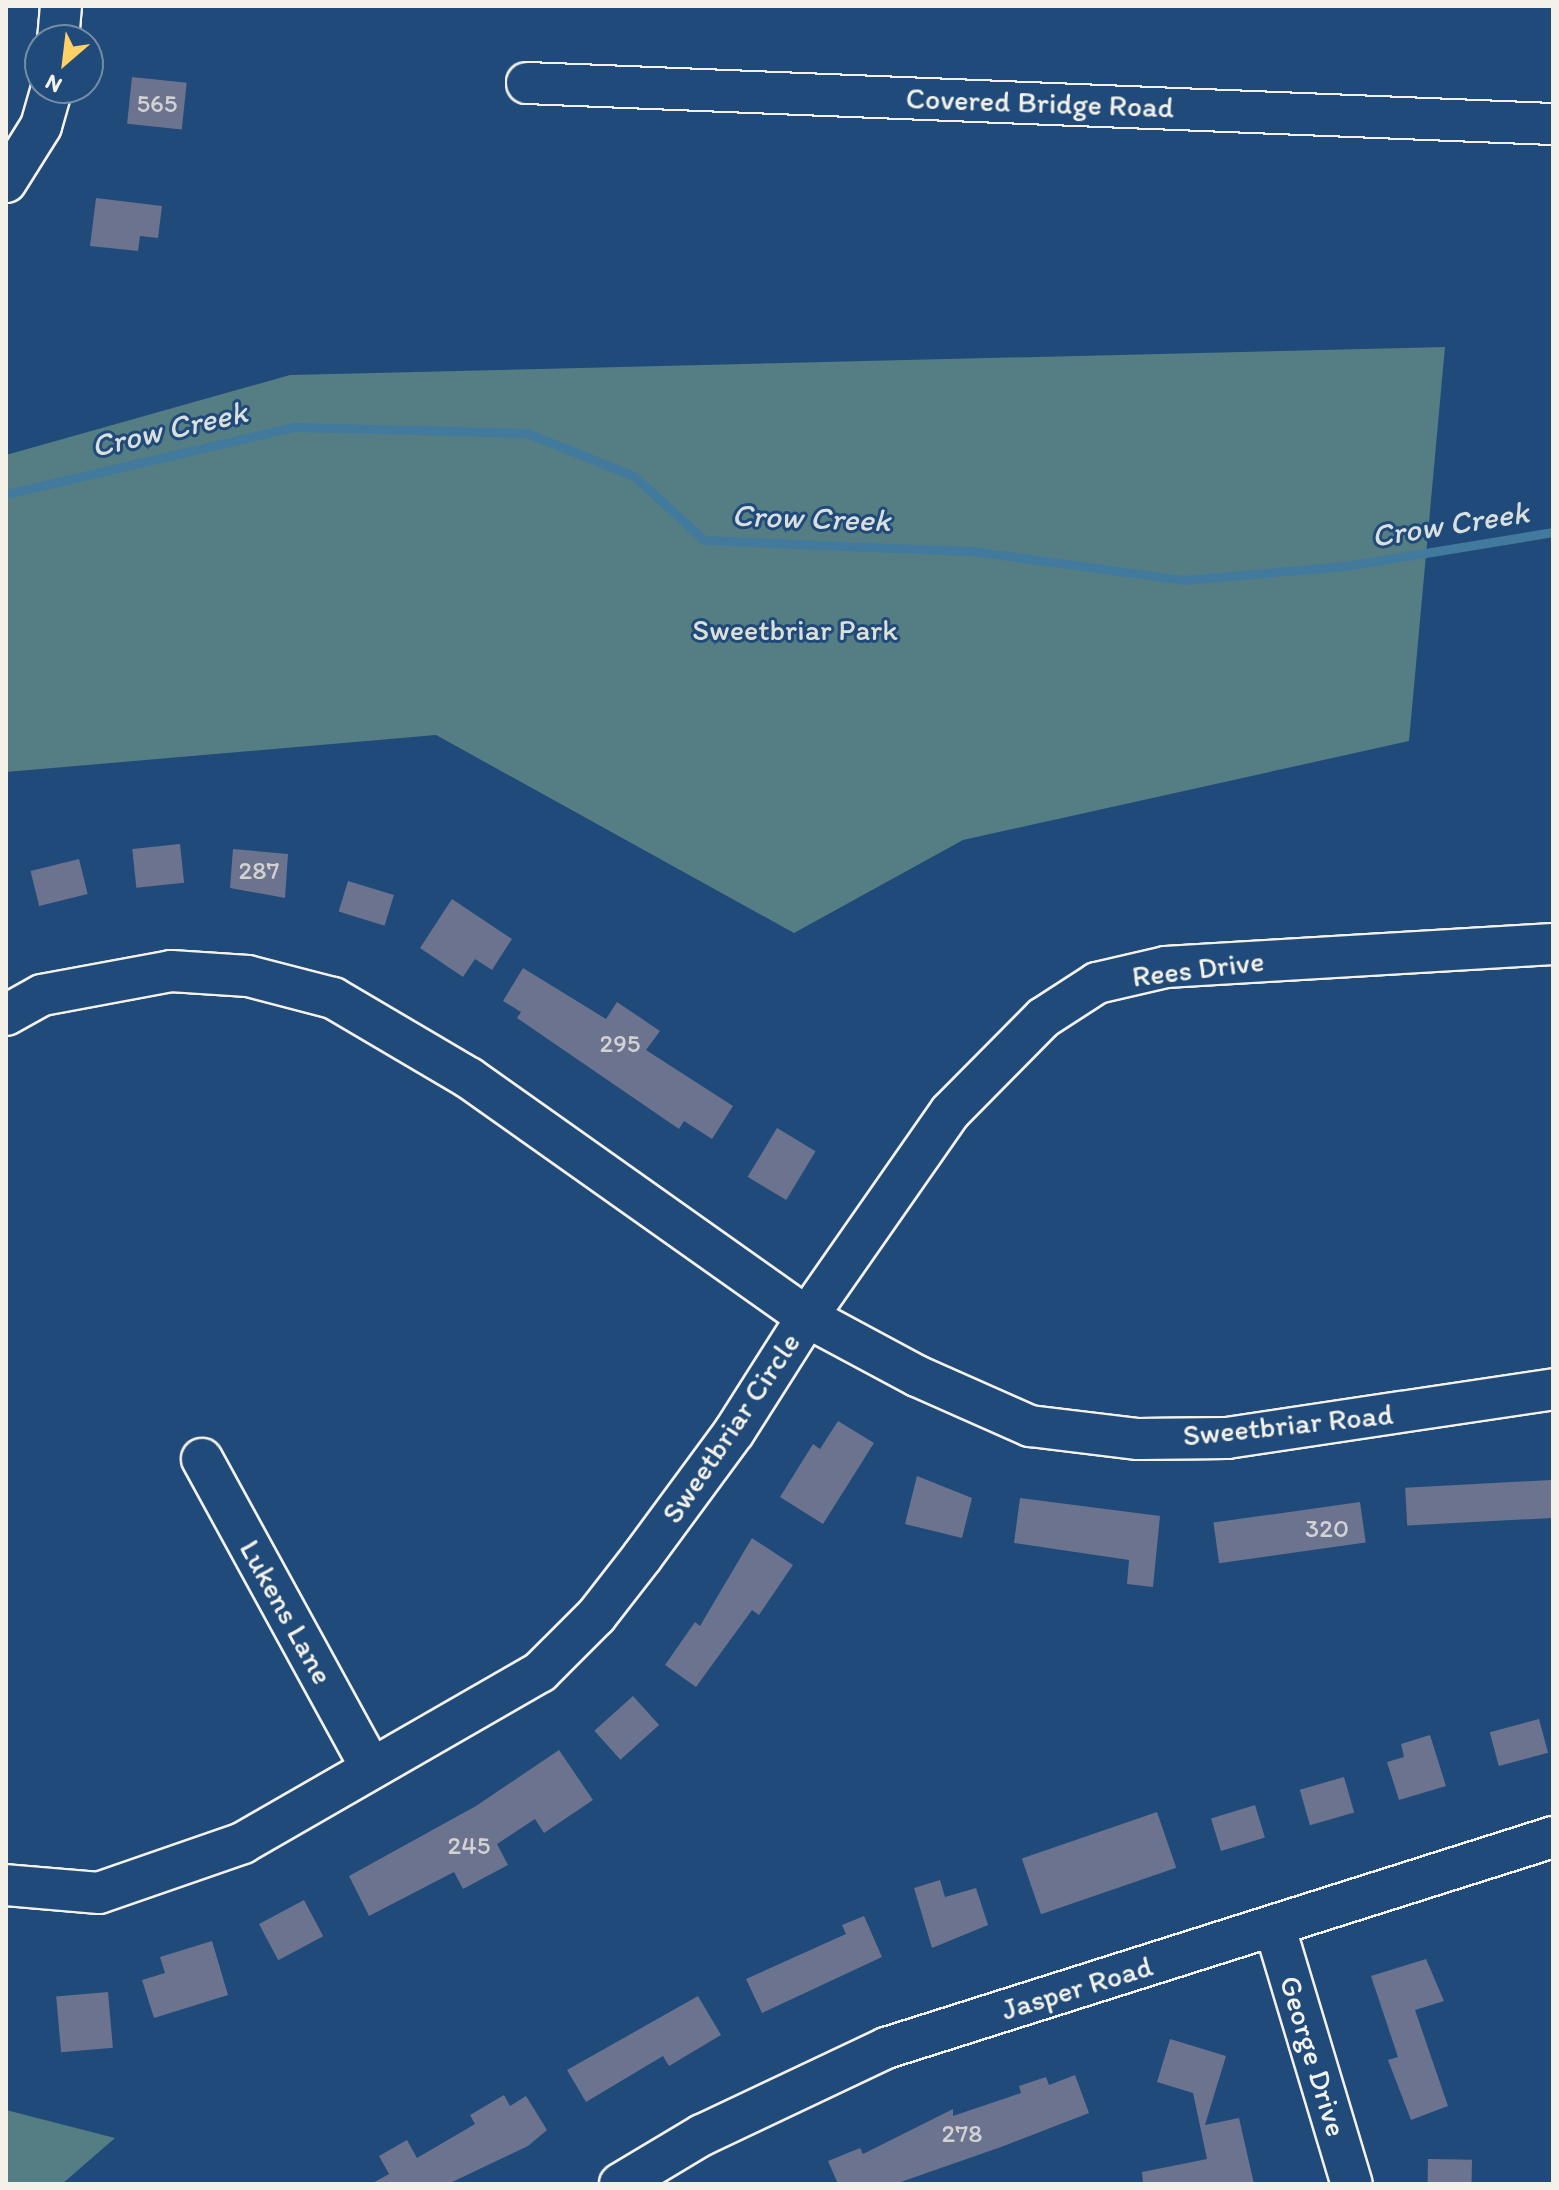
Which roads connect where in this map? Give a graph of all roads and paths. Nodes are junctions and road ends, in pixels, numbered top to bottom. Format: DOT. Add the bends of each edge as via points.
graph roads {
  1 [pos="527,83"];
  2 [pos="47,104"];
  3 [pos="1553,124"];
  4 [pos="6,182"];
  5 [pos="1553,944"];
  6 [pos="6,1015"];
  7 [pos="807,1317"];
  8 [pos="1553,1389"];
  9 [pos="202,1459"];
  10 [pos="370,1766"];
  11 [pos="1553,1837"];
  12 [pos="6,1885"];
  13 [pos="1275,1928"];
  14 [pos="620,2184"];
  15 [pos="1352,2184"];
  1 -- 3 [label="street, Covered Bridge Road"];
  2 -- 4 [label="street" via="41,126"];
  5 -- 7 [label="street, Rees Drive" via="1166,967 1097,983 1043,1018 950,1112"];
  6 -- 7 [label="street, Sweetbriar Circle" via="42,995 171,971 248,976 333,998 469,1078"];
  7 -- 8 [label="street, Sweetbriar Road" via="917,1376 1030,1426 1125,1437 1227,1438"];
  7 -- 10 [label="street, Sweetbriar Circle" via="734,1432 596,1616 540,1672"];
  9 -- 10 [label="street, Lukens Lane"];
  10 -- 12 [label="street, Sweetbriar Circle" via="243,1843 162,1873 99,1893"];
  11 -- 13 [label="street, Jasper Road"];
  13 -- 14 [label="street, Jasper Road" via="886,2048 702,2135"];
  13 -- 15 [label="street, George Drive"];
}
